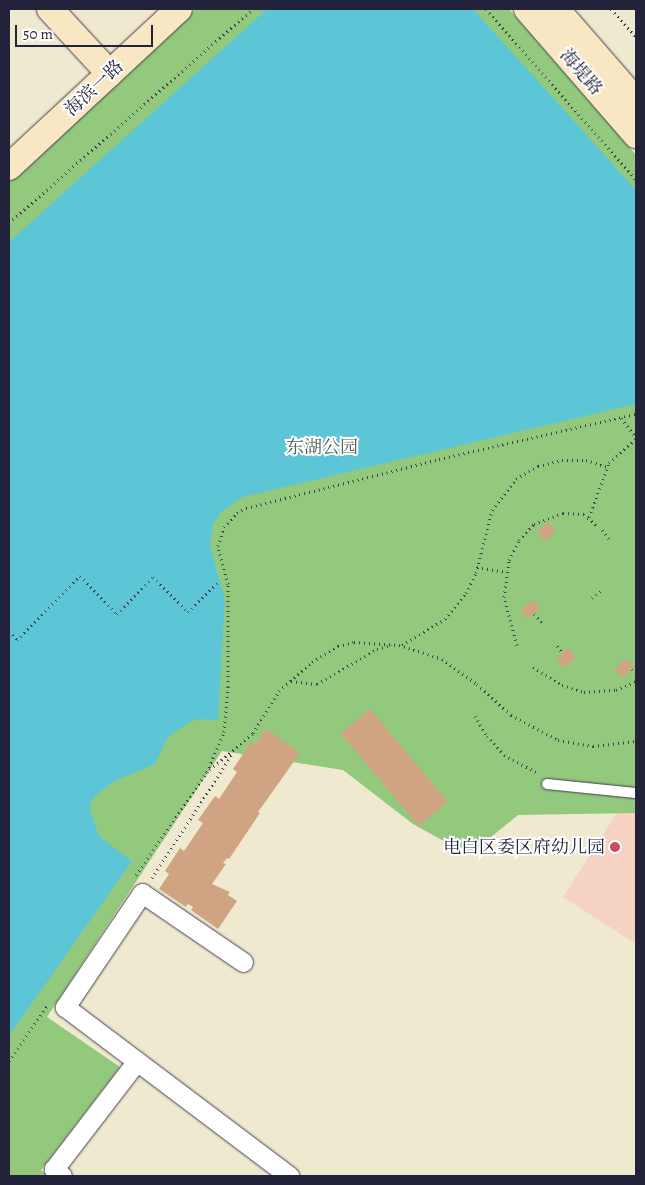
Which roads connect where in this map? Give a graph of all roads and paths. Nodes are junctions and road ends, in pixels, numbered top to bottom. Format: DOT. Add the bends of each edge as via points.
graph roads {
  1 [pos="50,9"];
  2 [pos="179,9"];
  3 [pos="253,9"];
  4 [pos="486,9"];
  5 [pos="527,9"];
  6 [pos="556,9"];
  7 [pos="611,9"];
  8 [pos="636,37"];
  9 [pos="110,74"];
  10 [pos="636,101"];
  11 [pos="636,135"];
  12 [pos="12,158"];
  13 [pos="636,180"];
  14 [pos="9,223"];
  15 [pos="636,414"];
  16 [pos="620,418"];
  17 [pos="636,438"];
  18 [pos="608,467"];
  19 [pos="589,517"];
  20 [pos="541,520"];
  21 [pos="545,524"];
  22 [pos="597,526"];
  23 [pos="602,530"];
  24 [pos="609,538"];
  25 [pos="478,567"];
  26 [pos="506,572"];
  27 [pos="220,580"];
  28 [pos="601,591"];
  29 [pos="592,598"];
  30 [pos="534,614"];
  31 [pos="542,623"];
  32 [pos="9,632"];
  33 [pos="394,644"];
  34 [pos="517,644"];
  35 [pos="401,645"];
  36 [pos="557,646"];
  37 [pos="562,652"];
  38 [pos="533,667"];
  39 [pos="632,669"];
  40 [pos="636,673"];
  41 [pos="291,681"];
  42 [pos="636,681"];
  43 [pos="475,716"];
  44 [pos="636,741"];
  45 [pos="235,751"];
  46 [pos="206,773"];
  47 [pos="542,774"];
  48 [pos="547,784"];
  49 [pos="636,793"];
  50 [pos="137,886"];
  51 [pos="243,962"];
  52 [pos="48,1004"];
  53 [pos="9,1061"];
  54 [pos="137,1062"];
  55 [pos="62,1176"];
  56 [pos="289,1176"];
  1 -- 9 [label="street"];
  2 -- 9 [label="street, 海滨一路"];
  3 -- 14 [label="path"];
  4 -- 13 [label="path"];
  5 -- 11 [label="street, 海堤路"];
  6 -- 10 [label="street, 海堤路"];
  7 -- 8 [label="path"];
  9 -- 12 [label="street, 海滨一路"];
  15 -- 16 [label="path"];
  16 -- 17 [label="path"];
  16 -- 46 [label="path" via="430,462 246,508 237,513 224,528 218,546 228,584 228,686 224,732"];
  17 -- 18 [label="path"];
  18 -- 19 [label="path"];
  18 -- 25 [label="path" via="586,460 562,460 538,466 516,479 492,510"];
  19 -- 20 [label="path" via="563,513"];
  19 -- 22 [label="path"];
  20 -- 21 [label="path"];
  20 -- 26 [label="path" via="519,540"];
  23 -- 24 [label="path"];
  25 -- 26 [label="path"];
  25 -- 35 [label="path" via="453,611 437,625"];
  26 -- 34 [label="path" via="506,610"];
  27 -- 32 [label="path" via="188,612 153,577 117,614 80,576 17,640"];
  28 -- 29 [label="path"];
  30 -- 31 [label="path"];
  33 -- 35 [label="path"];
  33 -- 41 [label="path" via="377,649 317,684"];
  33 -- 41 [label="path" via="370,641 338,646 312,662"];
  35 -- 44 [label="path" via="442,659 477,684 511,715 541,734 593,746"];
  36 -- 37 [label="path"];
  38 -- 42 [label="path" via="562,685 584,692 616,690"];
  39 -- 40 [label="path"];
  41 -- 45 [label="path" via="279,691 253,733"];
  43 -- 47 [label="path" via="504,755 525,769"];
  45 -- 46 [label="path"];
  45 -- 50 [label="path"];
  46 -- 50 [label="path"];
  48 -- 49 [label="lane"];
  50 -- 51 [label="street"];
  50 -- 54 [label="street" via="65,1006"];
  52 -- 53 [label="path"];
  54 -- 55 [label="street" via="54,1169"];
  54 -- 56 [label="street"];
}
